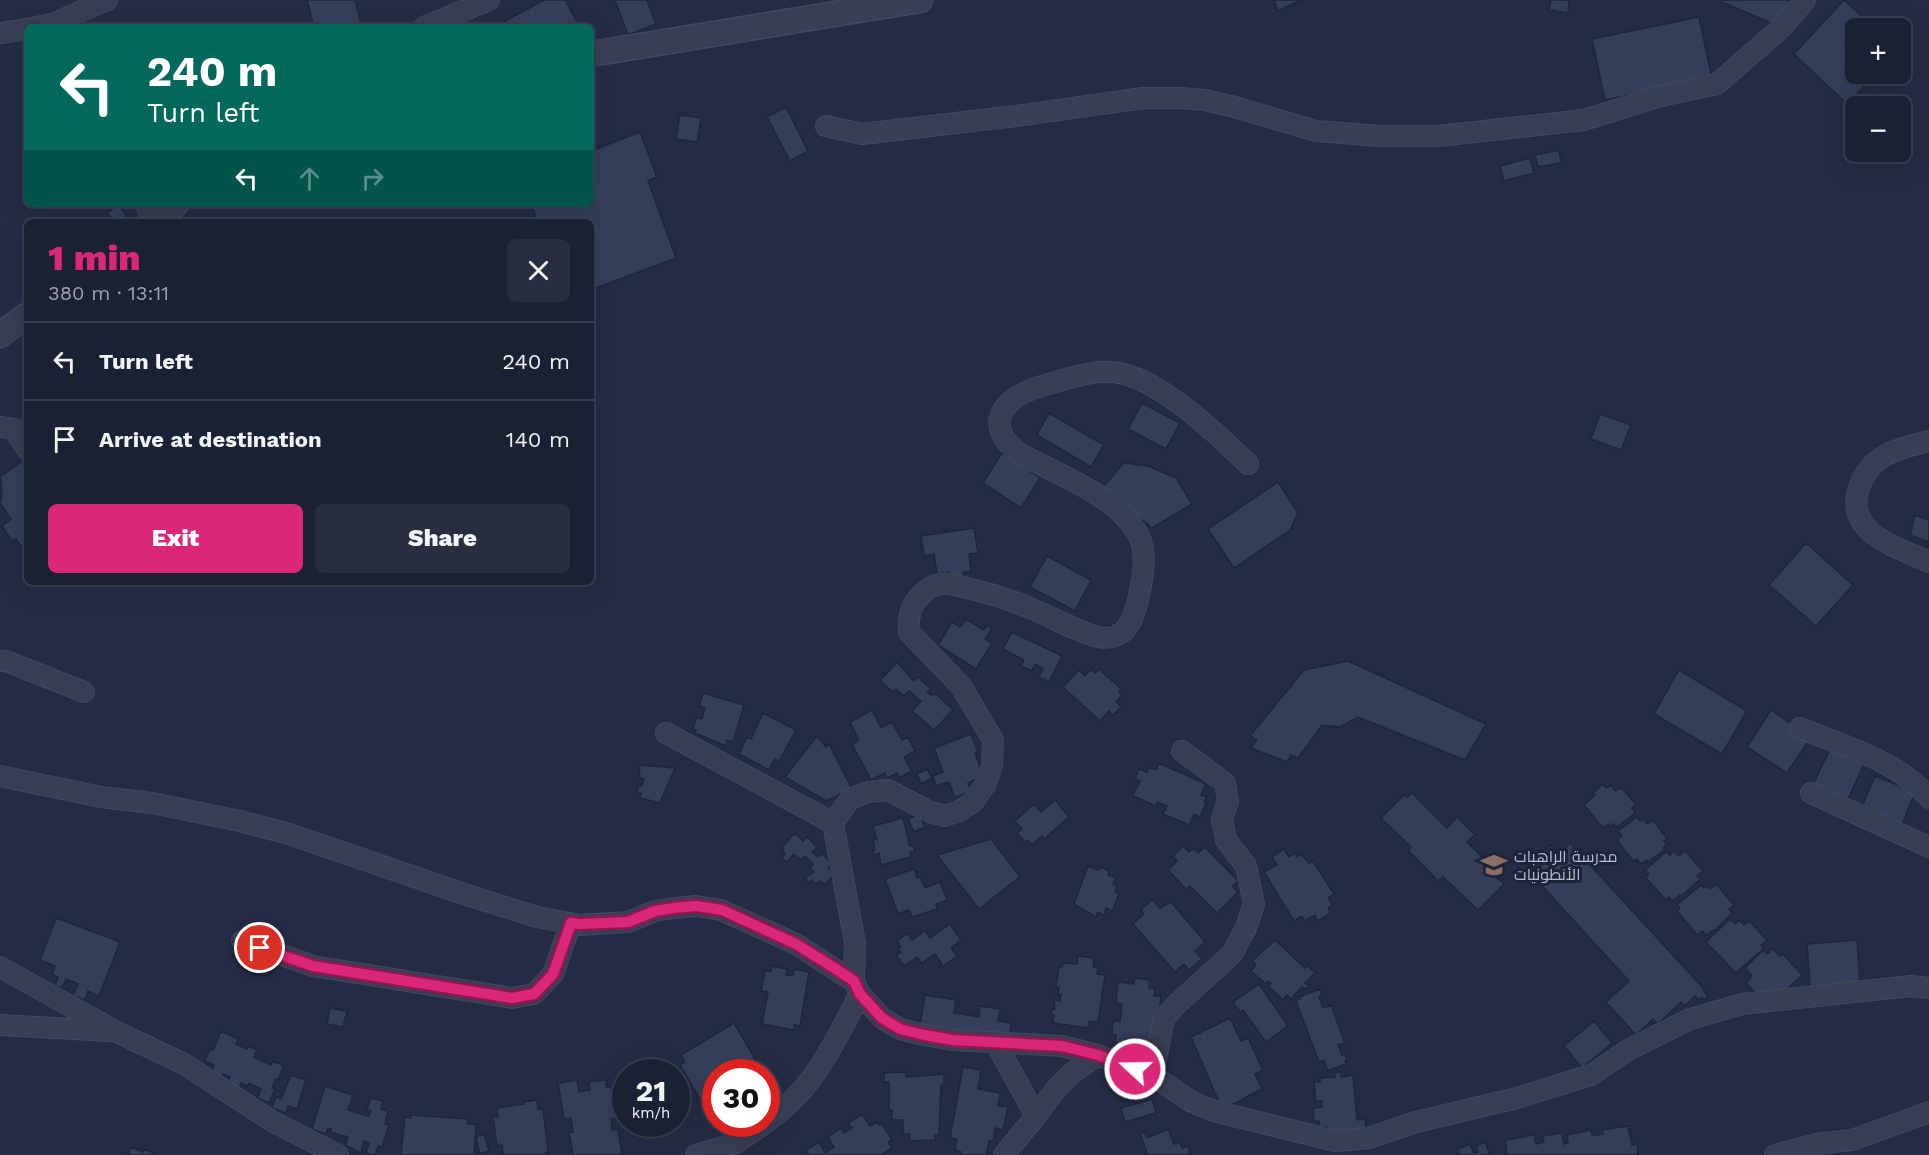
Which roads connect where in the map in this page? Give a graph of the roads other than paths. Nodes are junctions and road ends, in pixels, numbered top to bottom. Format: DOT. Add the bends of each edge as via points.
graph roads {
  1 [pos="107,0"];
  2 [pos="489,0"];
  3 [pos="920,0"];
  4 [pos="1805,0"];
  5 [pos="52,24"];
  6 [pos="431,24"];
  7 [pos="24,29"];
  8 [pos="0,33"];
  9 [pos="594,54"];
  10 [pos="826,126"];
  11 [pos="172,207"];
  12 [pos="156,219"];
  13 [pos="0,428"];
  14 [pos="1929,441"];
  15 [pos="24,444"];
  16 [pos="1248,464"];
  17 [pos="1929,562"];
  18 [pos="0,662"];
  19 [pos="84,692"];
  20 [pos="1800,729"];
  21 [pos="666,733"];
  22 [pos="1182,751"];
  23 [pos="0,776"];
  24 [pos="1810,793"];
  25 [pos="1929,798"];
  26 [pos="832,823"];
  27 [pos="1929,847"];
  28 [pos="571,923"];
  29 [pos="242,941"];
  30 [pos="0,967"];
  31 [pos="857,987"];
  32 [pos="1929,988"];
  33 [pos="0,1025"];
  34 [pos="117,1032"];
  35 [pos="995,1042"];
  36 [pos="1098,1055"];
  37 [pos="1153,1076"];
  38 [pos="1929,1112"];
  39 [pos="780,1113"];
  40 [pos="1036,1116"];
  41 [pos="745,1137"];
  42 [pos="338,1155"];
  43 [pos="696,1155"];
  44 [pos="1004,1155"];
  45 [pos="1775,1155"];
  1 -- 5 [label="street"];
  2 -- 6 [label="street"];
  3 -- 9 [label="street"];
  4 -- 10 [label="street" via="1781,28 1717,84 1661,96 1584,120 1438,136 1379,136 1316,131 1204,100 1143,98 862,134"];
  7 -- 8 [label="street"];
  11 -- 12 [label="street"];
  13 -- 15 [label="street" via="14,429"];
  14 -- 17 [label="street" via="1882,457 1869,469 1858,489 1856,503 1865,527 1876,536"];
  16 -- 26 [label="street" via="1210,427 1144,381 1119,372 1069,378 1040,387 1017,396 1003,408 998,422 1011,447 1102,498 1130,522 1143,552 1143,572 1132,619 1122,632 1100,638 982,592 949,584 934,585 910,610 909,632 961,686 993,740 992,766 985,785 973,802 945,816 888,790 868,792 850,799"];
  18 -- 19 [label="street"];
  20 -- 25 [label="street" via="1896,769"];
  21 -- 26 [label="street"];
  22 -- 37 [label="street" via="1225,783 1228,801 1221,819 1226,840 1246,866 1254,904 1232,954 1164,1018"];
  23 -- 28 [label="street" via="240,821 504,908"];
  24 -- 27 [label="street"];
  26 -- 31 [label="street" via="855,943"];
  28 -- 29 [label="street" via="553,974 534,994 512,998 313,966"];
  28 -- 31 [label="street" via="628,922 655,911 696,906 722,910 796,944"];
  30 -- 34 [label="street"];
  31 -- 35 [label="street" via="882,1018 900,1029 953,1040"];
  31 -- 39 [label="street" via="822,1067"];
  32 -- 37 [label="street" via="1911,986 1742,1004 1690,1019 1628,1050 1591,1075 1369,1138 1336,1141 1240,1119 1192,1102"];
  33 -- 34 [label="street"];
  34 -- 42 [label="street" via="184,1065 272,1121"];
  35 -- 36 [label="street" via="1062,1046"];
  35 -- 40 [label="street"];
  36 -- 37 [label="street"];
  36 -- 40 [label="street" via="1072,1073"];
  38 -- 45 [label="street" via="1852,1140"];
  40 -- 44 [label="street"];
  41 -- 43 [label="street"];
}
